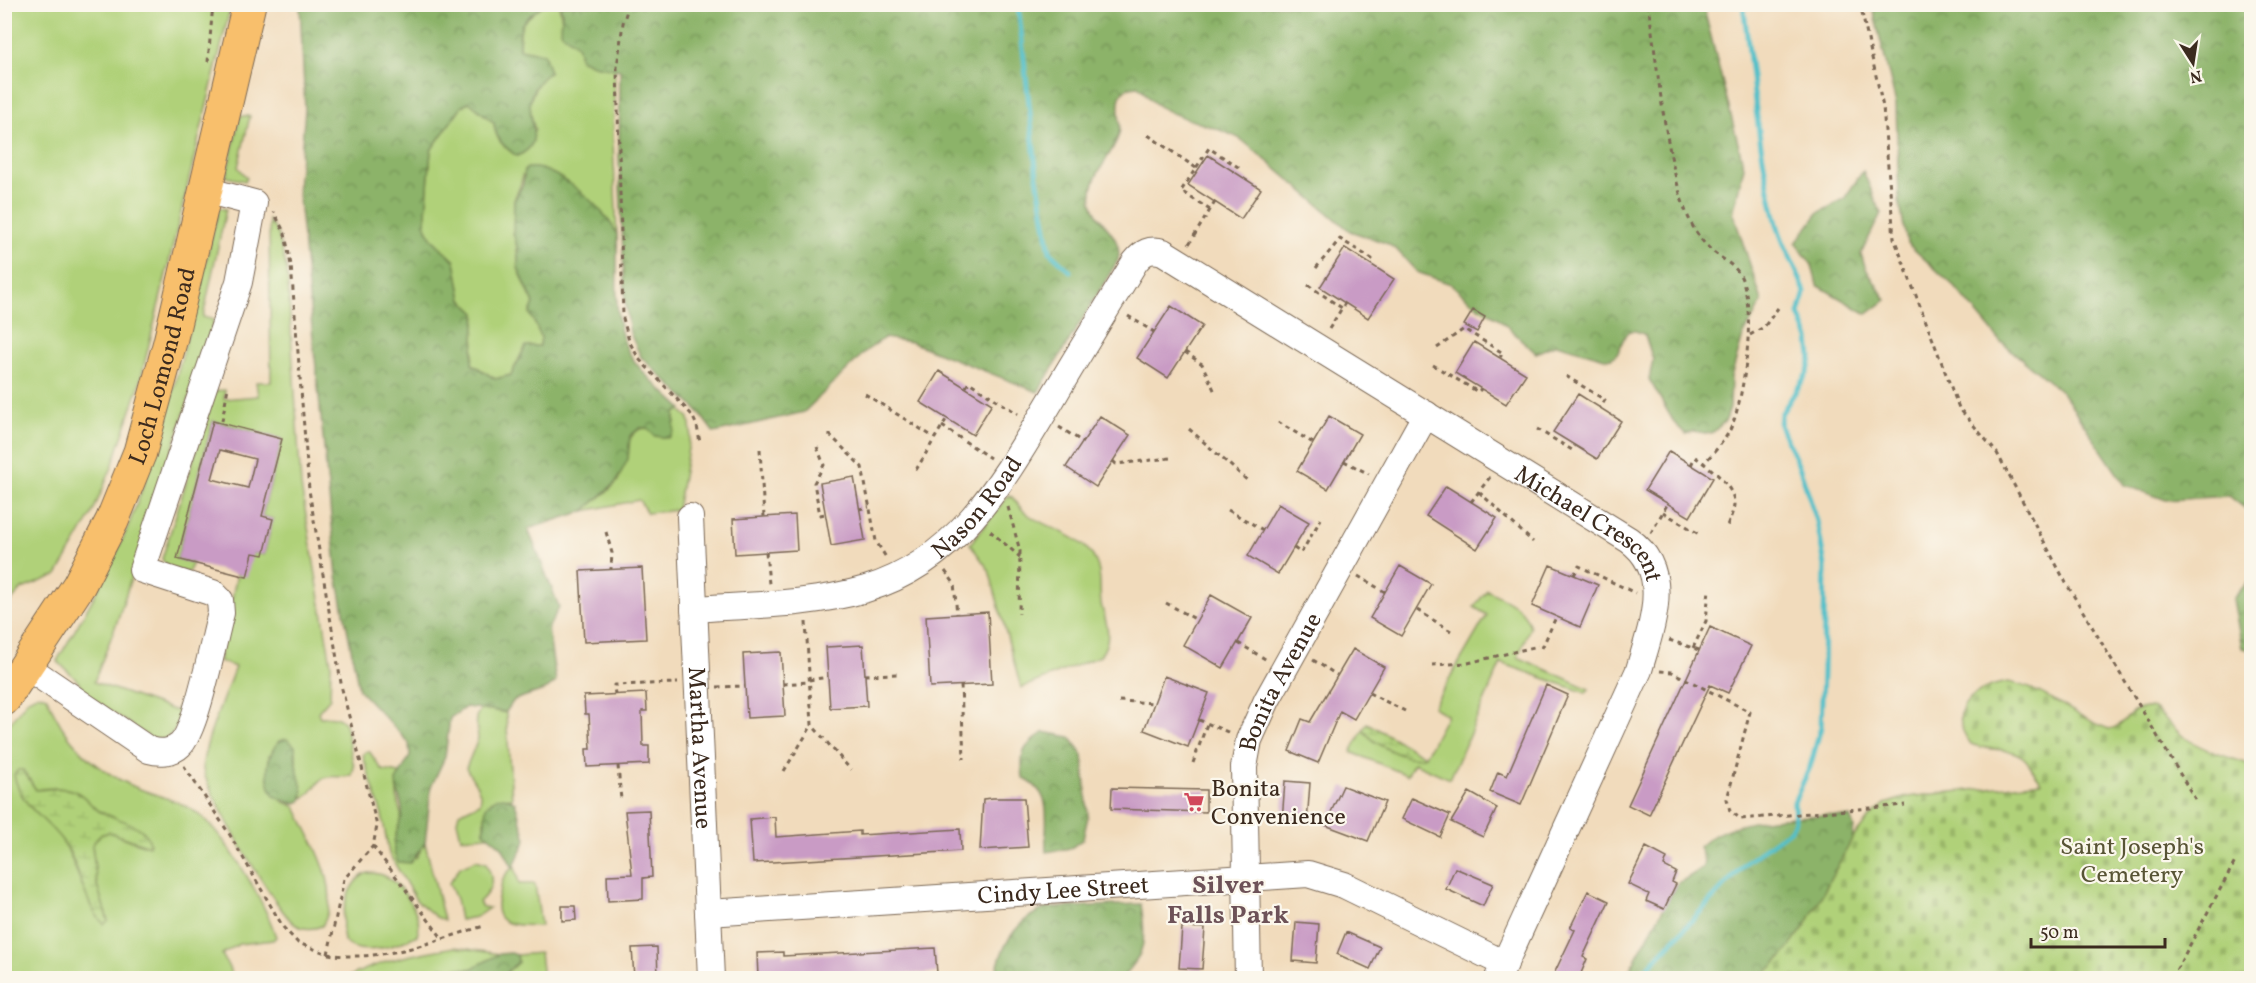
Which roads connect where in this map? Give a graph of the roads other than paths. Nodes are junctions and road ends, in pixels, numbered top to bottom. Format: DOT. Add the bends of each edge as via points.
graph roads {
  1 [pos="249,4"];
  2 [pos="205,190"];
  3 [pos="1150,250"];
  4 [pos="1426,414"];
  5 [pos="690,517"];
  6 [pos="694,609"];
  7 [pos="27,667"];
  8 [pos="4,699"];
  9 [pos="1247,877"];
  10 [pos="708,913"];
  11 [pos="1502,971"];
  12 [pos="711,978"];
  13 [pos="1248,978"];
  1 -- 2 [label="main road, Loch Lomond Road"];
  2 -- 7 [label="main road, Loch Lomond Road" via="153,410 134,470 94,558"];
  2 -- 7 [label="street" via="254,203 239,282 142,570 213,593 221,603 189,732 173,750 155,752"];
  3 -- 4 [label="street, Michael Crescent" via="1179,261"];
  3 -- 6 [label="street, Nason Road" via="1135,262 1005,477 974,518 933,555 897,577 844,595"];
  4 -- 9 [label="street, Bonita Avenue" via="1289,660 1250,740 1244,767"];
  4 -- 11 [label="street, Michael Crescent" via="1641,548 1655,578 1655,602 1639,670"];
  5 -- 6 [label="street, Martha Avenue"];
  6 -- 10 [label="street, Martha Avenue"];
  7 -- 8 [label="main road, Loch Lomond Road"];
  9 -- 10 [label="street, Cindy Lee Street"];
  9 -- 11 [label="street, Cindy Lee Street" via="1294,873 1329,879"];
  9 -- 13 [label="street, Bonita Avenue"];
  10 -- 12 [label="street, Martha Avenue"];
}
